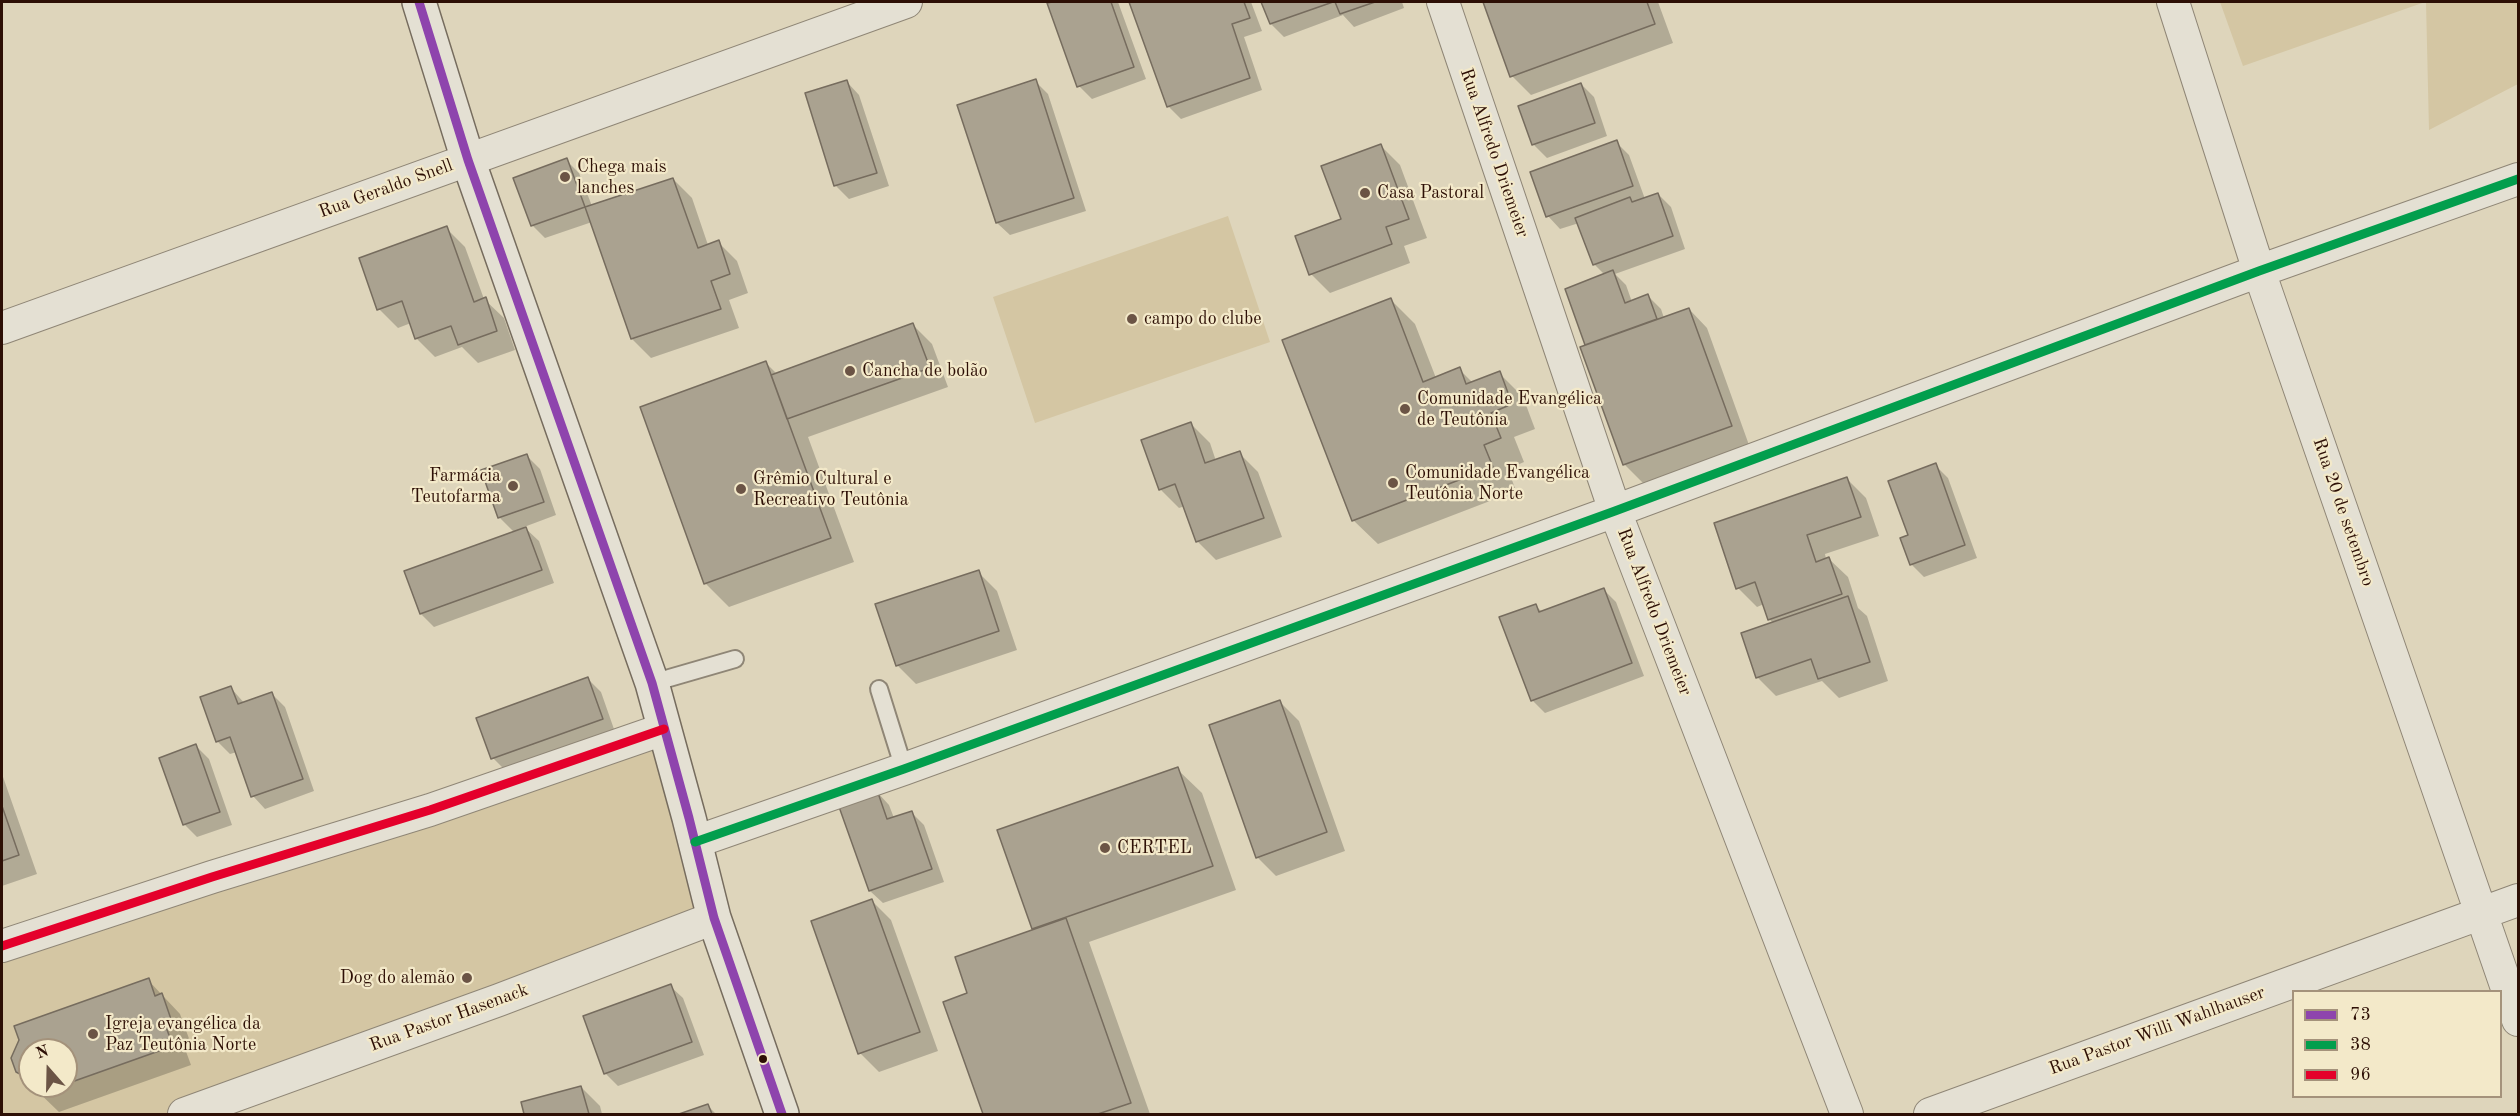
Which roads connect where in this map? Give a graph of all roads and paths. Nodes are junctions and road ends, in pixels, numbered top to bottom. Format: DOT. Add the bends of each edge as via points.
graph roads {
  1 [pos="419,2"];
  2 [pos="906,2"];
  3 [pos="1443,2"];
  4 [pos="2173,2"];
  5 [pos="468,160"];
  6 [pos="2518,179"];
  7 [pos="2259,271"];
  8 [pos="2,328"];
  9 [pos="1615,511"];
  10 [pos="735,659"];
  11 [pos="652,683"];
  12 [pos="879,689"];
  13 [pos="664,729"];
  14 [pos="904,769"];
  15 [pos="695,842"];
  16 [pos="2518,900"];
  17 [pos="2481,912"];
  18 [pos="714,918"];
  19 [pos="2,946"];
  20 [pos="2518,1020"];
  21 [pos="184,1114"];
  22 [pos="782,1114"];
  23 [pos="1847,1114"];
  24 [pos="1930,1114"];
  1 -- 5 [label="main road"];
  2 -- 5 [label="street, Rua Geraldo Snell"];
  3 -- 9 [label="street, Rua Alfredo Driemeier"];
  4 -- 7 [label="street, Rua 20 de setembro"];
  5 -- 8 [label="street, Rua Geraldo Snell"];
  5 -- 11 [label="main road"];
  6 -- 7 [label="street"];
  7 -- 9 [label="street"];
  7 -- 17 [label="street, Rua 20 de setembro"];
  9 -- 14 [label="street"];
  9 -- 23 [label="street, Rua Alfredo Driemeier"];
  10 -- 11 [label="lane"];
  11 -- 13 [label="main road"];
  12 -- 14 [label="lane"];
  13 -- 15 [label="main road"];
  13 -- 19 [label="street" via="430,810"];
  14 -- 15 [label="street"];
  15 -- 18 [label="main road"];
  16 -- 17 [label="street, Rua Pastor Willi Wahlhauser"];
  17 -- 20 [label="street, Rua 20 de setembro"];
  17 -- 24 [label="street, Rua Pastor Willi Wahlhauser"];
  18 -- 21 [label="street, Rua Pastor Hasenack"];
  18 -- 22 [label="main road"];
}
